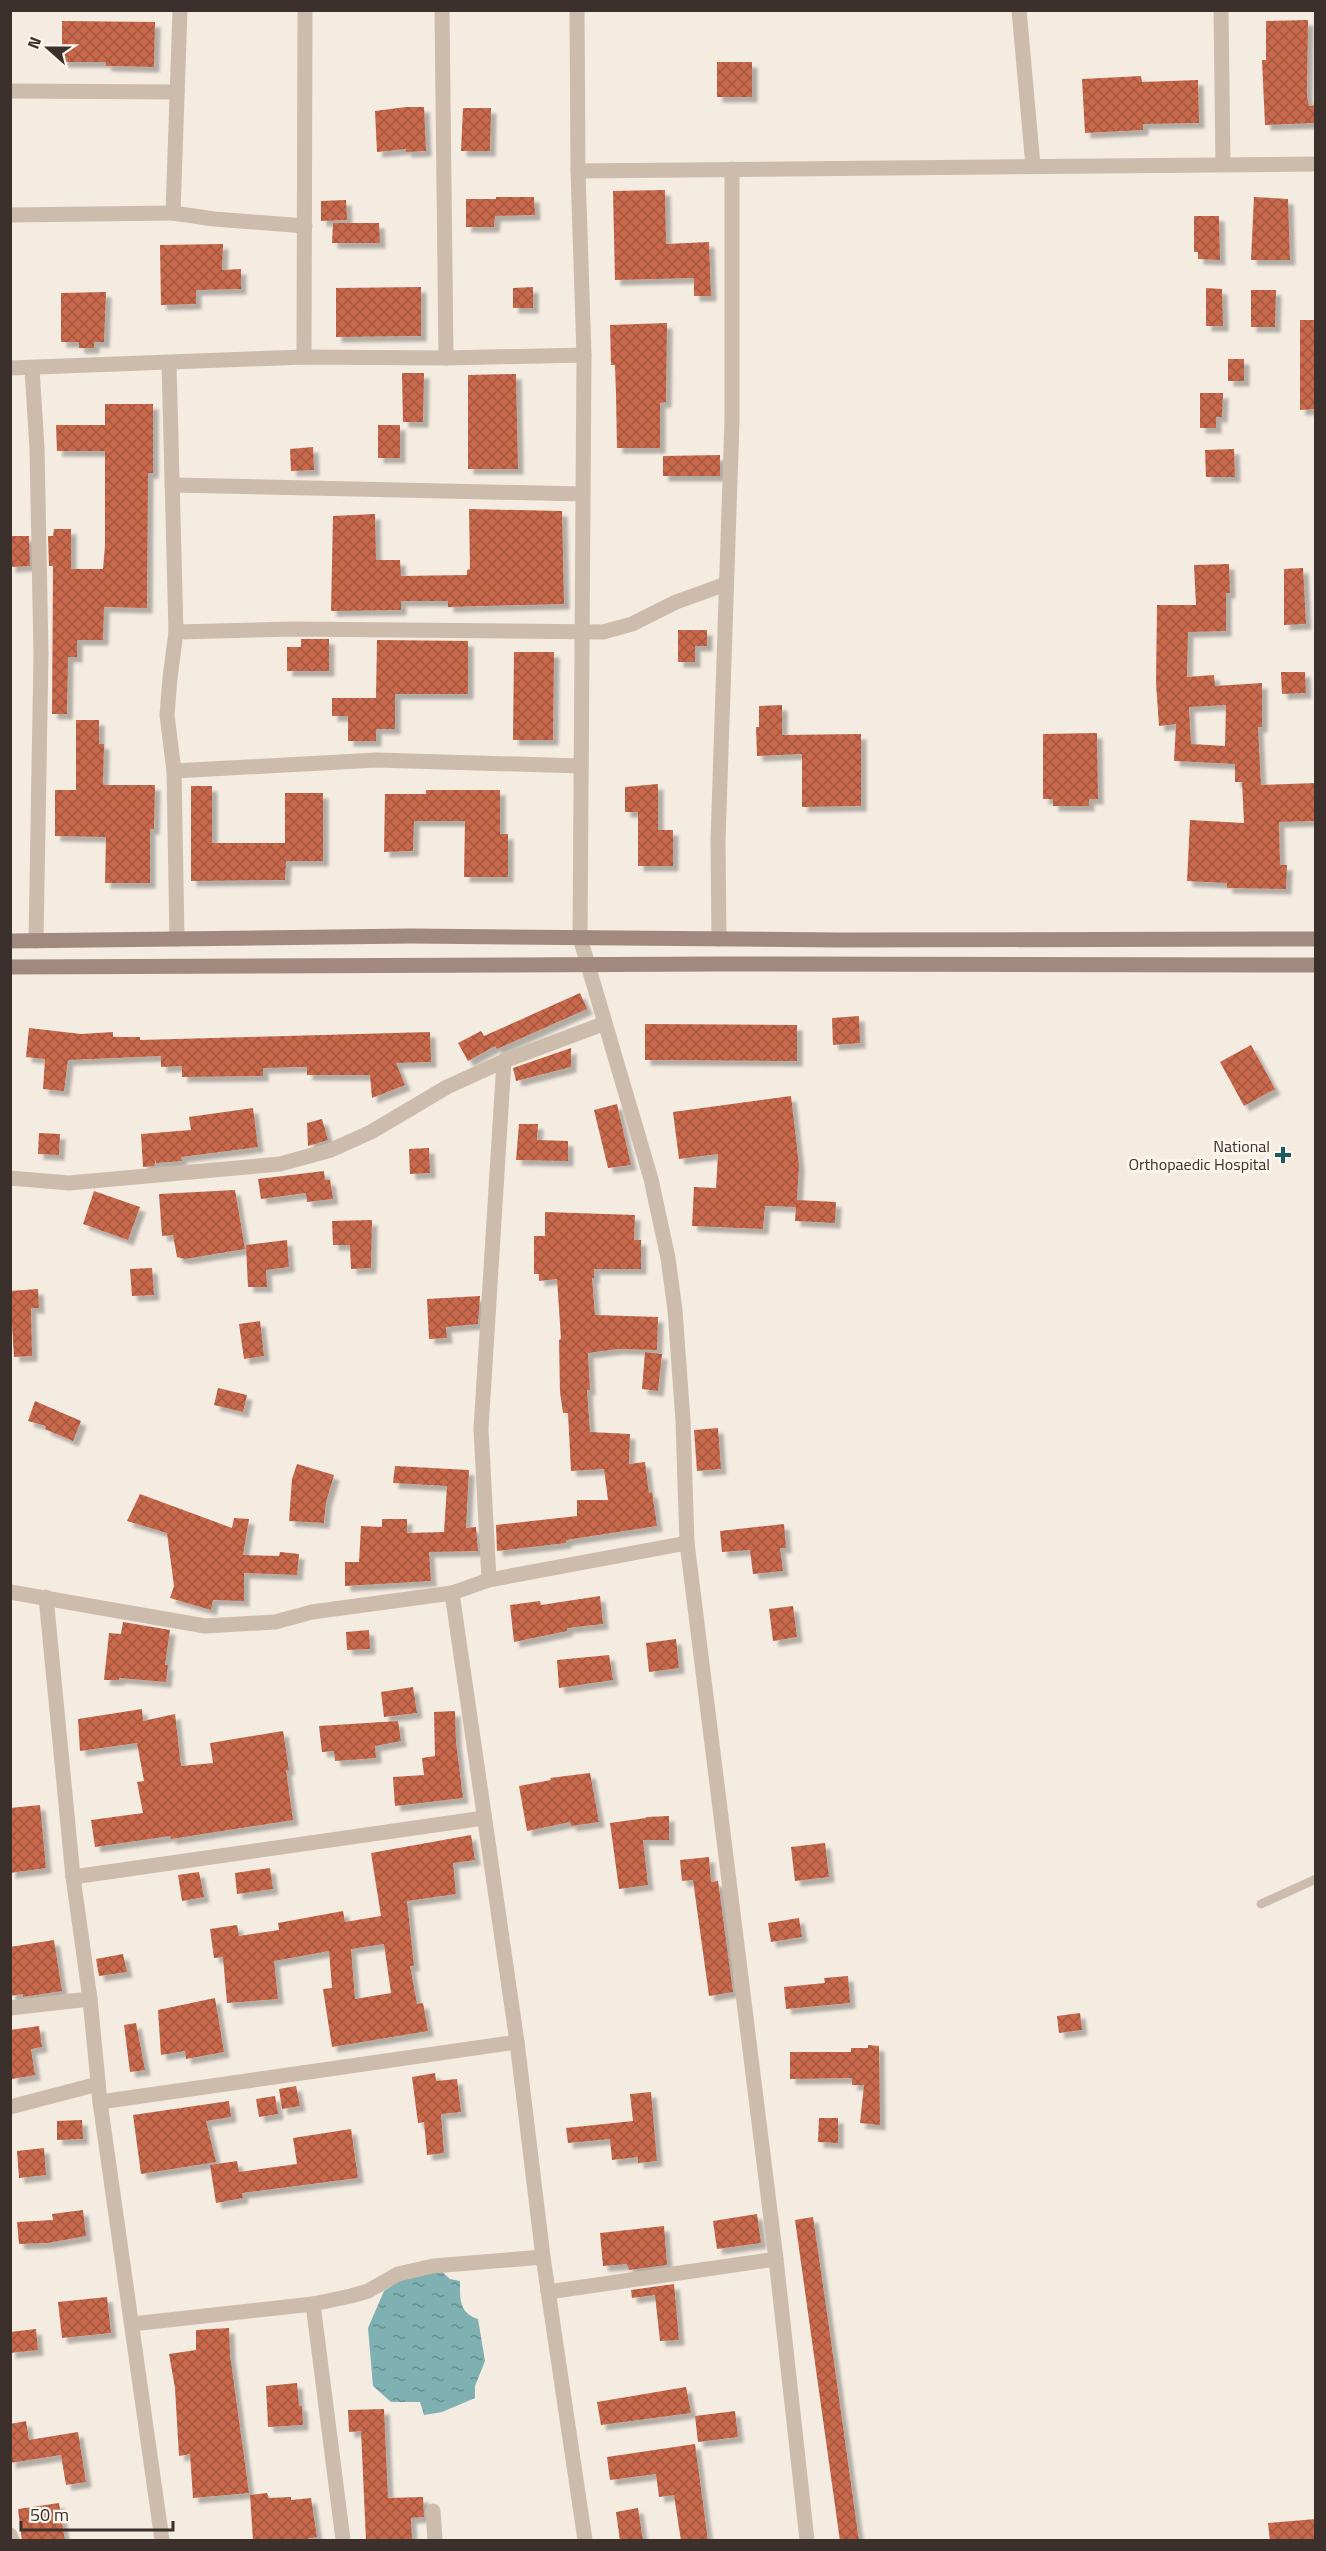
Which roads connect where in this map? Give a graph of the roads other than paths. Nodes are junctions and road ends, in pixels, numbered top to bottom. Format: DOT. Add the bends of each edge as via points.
graph roads {
  1 [pos="180,10"];
  2 [pos="305,10"];
  3 [pos="442,10"];
  4 [pos="577,10"];
  5 [pos="1018,10"];
  6 [pos="1221,10"];
  7 [pos="10,92"];
  8 [pos="177,92"];
  9 [pos="1222,164"];
  10 [pos="1316,164"];
  11 [pos="1033,166"];
  12 [pos="732,169"];
  13 [pos="578,171"];
  14 [pos="173,213"];
  15 [pos="10,215"];
  16 [pos="305,226"];
  17 [pos="584,355"];
  18 [pos="304,357"];
  19 [pos="446,358"];
  20 [pos="170,363"];
  21 [pos="10,368"];
  22 [pos="32,369"];
  23 [pos="172,485"];
  24 [pos="583,494"];
  25 [pos="726,584"];
  26 [pos="176,632"];
  27 [pos="582,634"];
  28 [pos="581,766"];
  29 [pos="174,771"];
  30 [pos="580,938"];
  31 [pos="177,939"];
  32 [pos="719,939"];
  33 [pos="1316,939"];
  34 [pos="10,941"];
  35 [pos="36,941"];
  36 [pos="1316,965"];
  37 [pos="587,966"];
  38 [pos="10,967"];
  39 [pos="603,1024"];
  40 [pos="504,1061"];
  41 [pos="10,1178"];
  42 [pos="687,1543"];
  43 [pos="489,1580"];
  44 [pos="10,1592"];
  45 [pos="452,1593"];
  46 [pos="46,1597"];
  47 [pos="484,1818"];
  48 [pos="73,1876"];
  49 [pos="1316,1879"];
  50 [pos="1261,1904"];
  51 [pos="90,1999"];
  52 [pos="10,2008"];
  53 [pos="517,2042"];
  54 [pos="98,2084"];
  55 [pos="100,2102"];
  56 [pos="10,2107"];
  57 [pos="543,2257"];
  58 [pos="776,2259"];
  59 [pos="548,2292"];
  60 [pos="313,2304"];
  61 [pos="132,2324"];
  62 [pos="433,2511"];
  63 [pos="10,2535"];
  64 [pos="12,2541"];
  65 [pos="162,2541"];
  66 [pos="343,2541"];
  67 [pos="435,2541"];
  68 [pos="585,2541"];
  69 [pos="807,2541"];
  1 -- 8 [label="street"];
  2 -- 16 [label="street"];
  3 -- 19 [label="street"];
  4 -- 13 [label="street"];
  5 -- 11 [label="street"];
  6 -- 9 [label="street"];
  7 -- 8 [label="street"];
  8 -- 14 [label="street"];
  9 -- 10 [label="street"];
  9 -- 11 [label="street"];
  11 -- 12 [label="street"];
  12 -- 13 [label="street"];
  12 -- 25 [label="street" via="732,432"];
  13 -- 17 [label="street"];
  14 -- 15 [label="street"];
  14 -- 16 [label="street"];
  16 -- 18 [label="street"];
  17 -- 19 [label="street"];
  17 -- 24 [label="street"];
  18 -- 19 [label="street"];
  18 -- 20 [label="street"];
  20 -- 22 [label="street"];
  20 -- 23 [label="street"];
  21 -- 22 [label="street"];
  22 -- 35 [label="street" via="41,654"];
  23 -- 24 [label="street"];
  23 -- 26 [label="street"];
  24 -- 27 [label="street"];
  25 -- 27 [label="street" via="676,602 632,624"];
  25 -- 32 [label="street"];
  26 -- 27 [label="street" via="291,629"];
  26 -- 29 [label="street" via="168,715"];
  27 -- 28 [label="street"];
  28 -- 29 [label="street" via="376,760"];
  28 -- 30 [label="street"];
  29 -- 31 [label="street"];
  30 -- 31 [label="main road"];
  30 -- 32 [label="main road"];
  30 -- 37 [label="street"];
  31 -- 35 [label="main road"];
  32 -- 33 [label="main road"];
  34 -- 35 [label="main road"];
  36 -- 37 [label="main road"];
  37 -- 38 [label="main road"];
  37 -- 39 [label="street"];
  39 -- 40 [label="street"];
  39 -- 42 [label="street" via="626,1088 668,1258 683,1422"];
  40 -- 41 [label="street" via="447,1087 371,1132 331,1150 280,1164 69,1184"];
  40 -- 43 [label="street" via="481,1429"];
  42 -- 43 [label="street"];
  42 -- 58 [label="street"];
  43 -- 45 [label="street"];
  44 -- 46 [label="street"];
  45 -- 46 [label="street" via="312,1612 275,1622 205,1626"];
  45 -- 47 [label="street"];
  46 -- 48 [label="street"];
  47 -- 48 [label="street"];
  47 -- 53 [label="street"];
  48 -- 51 [label="street"];
  49 -- 50 [label="lane"];
  51 -- 52 [label="street"];
  51 -- 54 [label="street"];
  53 -- 55 [label="street"];
  53 -- 57 [label="street"];
  54 -- 55 [label="street"];
  54 -- 56 [label="street"];
  55 -- 61 [label="street"];
  57 -- 59 [label="street"];
  57 -- 60 [label="street" via="433,2266 398,2274 368,2291"];
  58 -- 59 [label="street"];
  58 -- 69 [label="street"];
  59 -- 68 [label="street"];
  60 -- 61 [label="street"];
  60 -- 66 [label="street"];
  61 -- 65 [label="street"];
  62 -- 67 [label="street"];
  63 -- 64 [label="street"];
}
